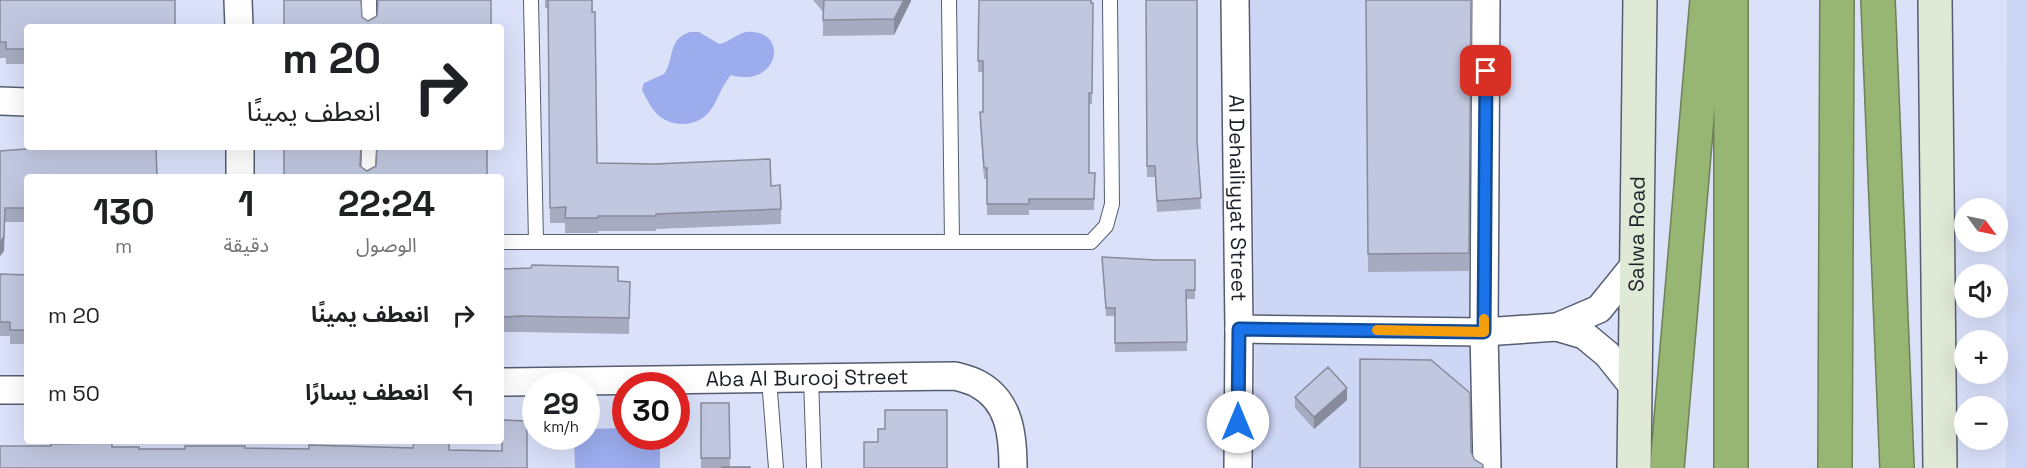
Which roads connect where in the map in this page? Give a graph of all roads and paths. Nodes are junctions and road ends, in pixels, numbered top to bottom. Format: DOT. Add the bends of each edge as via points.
graph roads {
  1 [pos="238,0"];
  2 [pos="369,0"];
  3 [pos="531,0"];
  4 [pos="949,0"];
  5 [pos="1110,0"];
  6 [pos="1235,0"];
  7 [pos="1486,0"];
  8 [pos="1640,0"];
  9 [pos="1707,0"];
  10 [pos="1731,0"];
  11 [pos="1837,0"];
  12 [pos="1878,0"];
  13 [pos="1935,0"];
  14 [pos="239,24"];
  15 [pos="369,24"];
  16 [pos="0,101"];
  17 [pos="24,102"];
  18 [pos="240,150"];
  19 [pos="369,150"];
  20 [pos="240,174"];
  21 [pos="369,174"];
  22 [pos="504,242"];
  23 [pos="536,242"];
  24 [pos="952,242"];
  25 [pos="1637,262"];
  26 [pos="1557,327"];
  27 [pos="1239,329"];
  28 [pos="1484,332"];
  29 [pos="811,378"];
  30 [pos="769,379"];
  31 [pos="504,382"];
  32 [pos="1635,389"];
  33 [pos="0,390"];
  34 [pos="24,390"];
  35 [pos="776,468"];
  36 [pos="814,468"];
  37 [pos="1013,468"];
  38 [pos="1238,468"];
  39 [pos="1487,468"];
  40 [pos="1634,468"];
  41 [pos="1667,468"];
  42 [pos="1731,468"];
  43 [pos="1836,468"];
  44 [pos="1897,468"];
  45 [pos="1941,468"];
  1 -- 14 [label="street"];
  2 -- 15 [label="lane"];
  3 -- 23 [label="lane"];
  4 -- 24 [label="lane"];
  5 -- 24 [label="lane" via="1112,204 1106,226 1091,242"];
  6 -- 27 [label="street, Al Dehailiyyat Street"];
  7 -- 28 [label="street"];
  8 -- 25 [label="main road, Salwa Road"];
  9 -- 41 [label="highway"];
  10 -- 42 [label="highway"];
  11 -- 43 [label="highway"];
  12 -- 44 [label="highway"];
  13 -- 45 [label="main road"];
  16 -- 17 [label="street"];
  18 -- 20 [label="street"];
  19 -- 21 [label="lane"];
  22 -- 23 [label="lane"];
  23 -- 24 [label="lane"];
  25 -- 26 [label="street" via="1599,309"];
  25 -- 32 [label="main road, Salwa Road"];
  26 -- 28 [label="street"];
  26 -- 32 [label="street" via="1584,335 1607,354"];
  27 -- 28 [label="street"];
  27 -- 38 [label="street, Al Dehailiyyat Street"];
  28 -- 39 [label="street"];
  29 -- 30 [label="street, Aba Al Burooj Street"];
  29 -- 36 [label="lane"];
  29 -- 37 [label="street, Aba Al Burooj Street" via="955,376 978,384 1006,415 1013,438"];
  30 -- 31 [label="street, Aba Al Burooj Street"];
  30 -- 35 [label="lane"];
  32 -- 40 [label="main road, Salwa Road"];
  33 -- 34 [label="street"];
}
